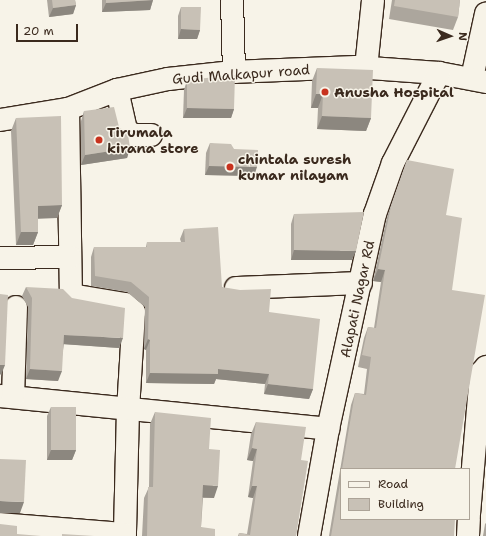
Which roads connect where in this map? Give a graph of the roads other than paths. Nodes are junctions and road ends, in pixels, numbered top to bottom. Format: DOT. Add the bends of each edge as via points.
graph roads {
  1 [pos="232,0"];
  2 [pos="373,0"];
  3 [pos="486,14"];
  4 [pos="366,68"];
  5 [pos="234,72"];
  6 [pos="439,73"];
  7 [pos="479,80"];
  8 [pos="116,90"];
  9 [pos="68,109"];
  10 [pos="0,120"];
  11 [pos="151,135"];
  12 [pos="70,257"];
  13 [pos="0,258"];
  14 [pos="361,283"];
  15 [pos="236,288"];
  16 [pos="16,307"];
  17 [pos="486,367"];
  18 [pos="6,397"];
  19 [pos="128,409"];
  20 [pos="328,428"];
  21 [pos="470,502"];
  22 [pos="470,514"];
  23 [pos="486,519"];
  24 [pos="469,520"];
  25 [pos="0,524"];
  26 [pos="125,535"];
  27 [pos="309,536"];
  28 [pos="468,536"];
  1 -- 5 [label="street"];
  2 -- 4 [label="street"];
  3 -- 7 [label="street"];
  4 -- 5 [label="street, Gudi Malkapur road"];
  4 -- 6 [label="street, Gudi Malkapur road"];
  5 -- 8 [label="street, Gudi Malkapur road" via="168,79"];
  6 -- 7 [label="street, Gudi Malkapur road"];
  6 -- 14 [label="street, Alapati Nagar Rd" via="382,190"];
  8 -- 9 [label="street, Gudi Malkapur road"];
  8 -- 11 [label="street" via="126,130 134,135"];
  9 -- 10 [label="street, Gudi Malkapur road"];
  9 -- 12 [label="street"];
  12 -- 13 [label="street"];
  12 -- 19 [label="street" via="71,295 126,304 134,312"];
  14 -- 15 [label="street"];
  14 -- 20 [label="street, Alapati Nagar Rd"];
  16 -- 18 [label="street"];
  17 -- 21 [label="street" via="481,373"];
  18 -- 19 [label="street"];
  19 -- 20 [label="street"];
  19 -- 26 [label="street"];
  20 -- 27 [label="street, Alapati Nagar Rd"];
  22 -- 23 [label="street"];
  24 -- 28 [label="street"];
  25 -- 26 [label="street"];
}
